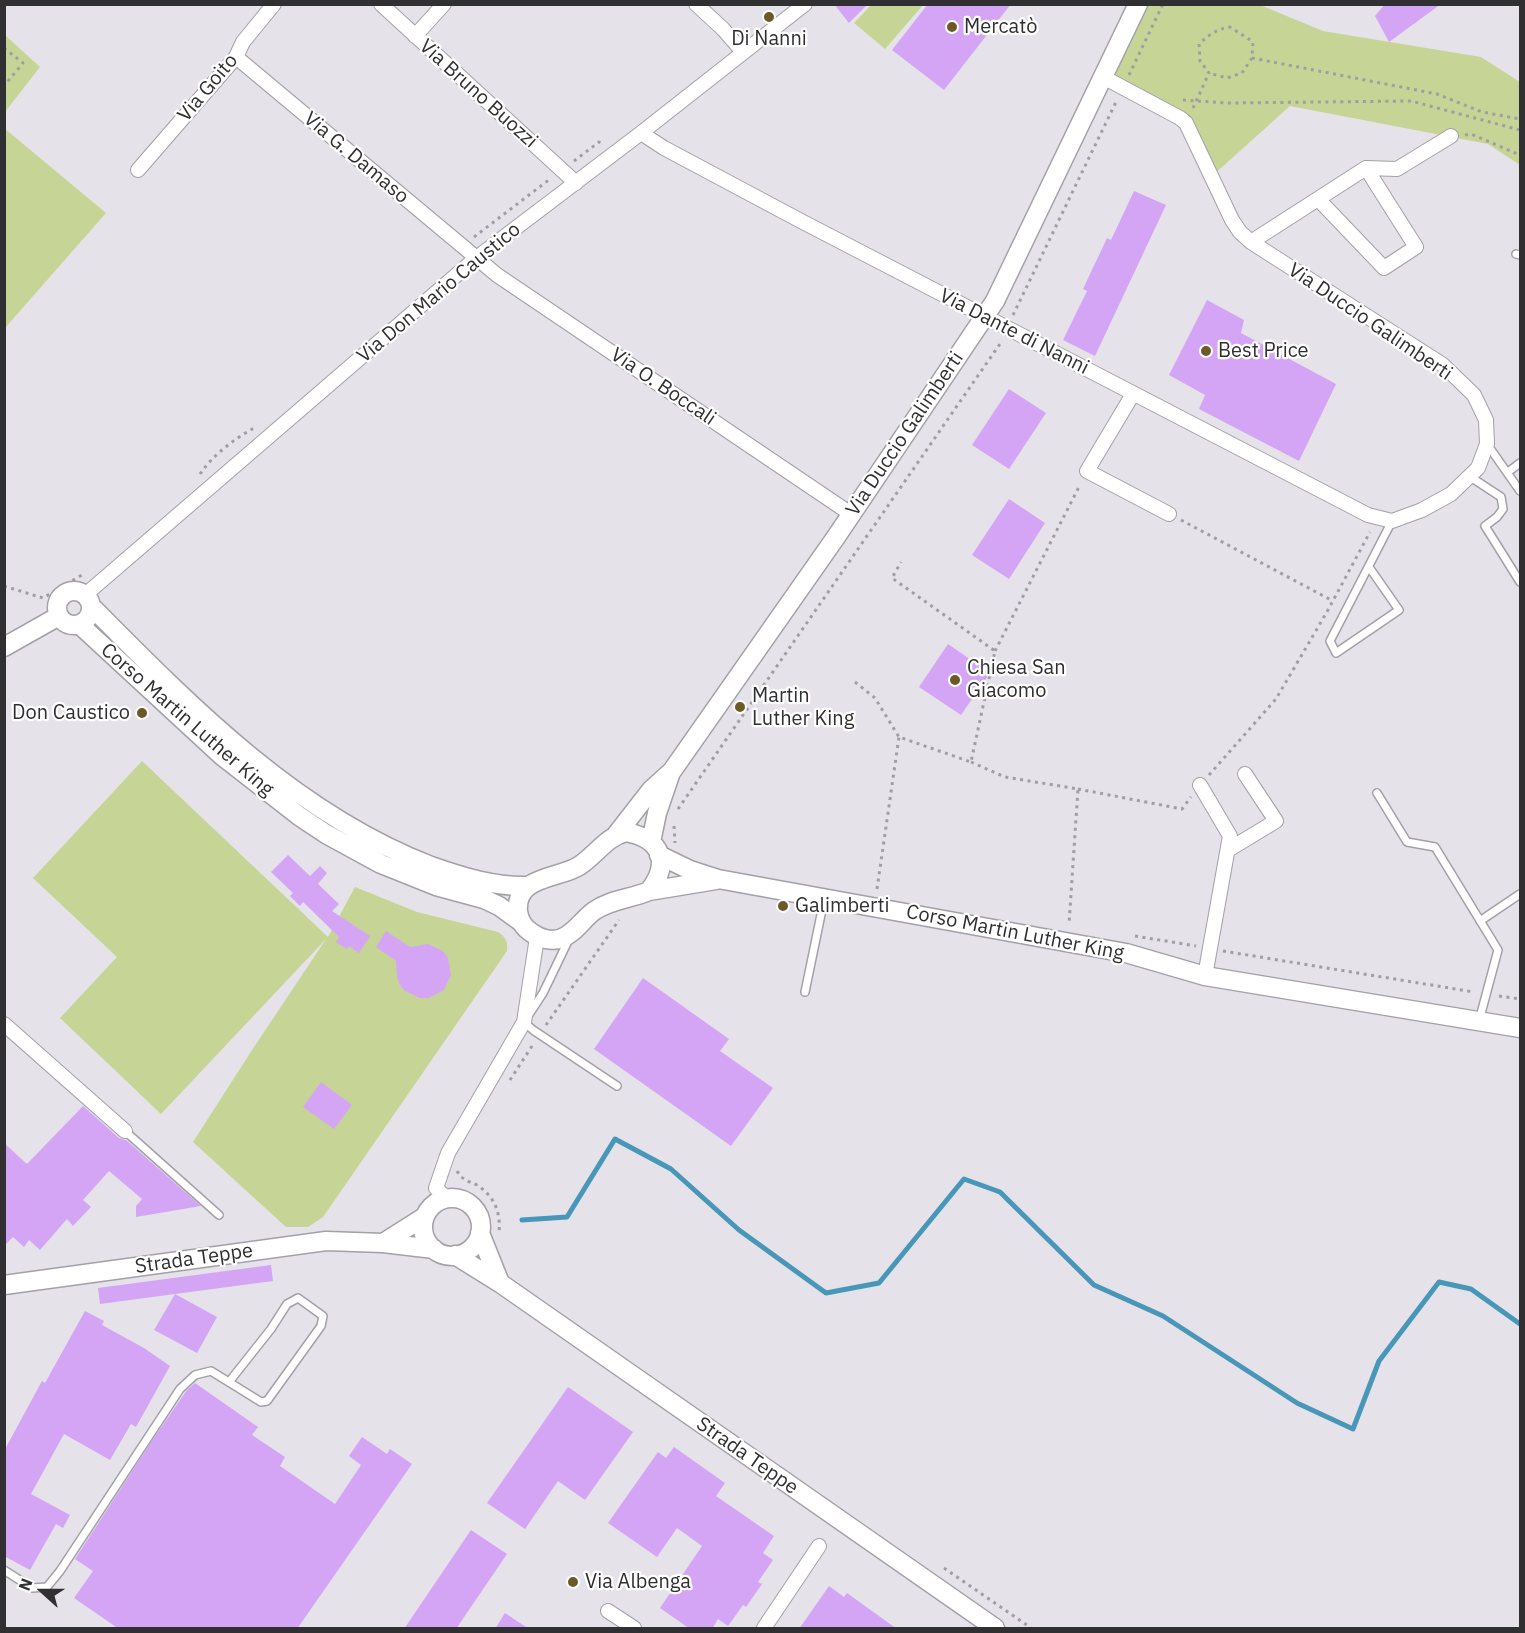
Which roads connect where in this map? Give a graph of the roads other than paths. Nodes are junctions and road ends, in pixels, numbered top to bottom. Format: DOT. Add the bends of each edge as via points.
graph roads {
  1 [pos="274,4"];
  2 [pos="381,4"];
  3 [pos="444,4"];
  4 [pos="696,4"];
  5 [pos="805,4"];
  6 [pos="1138,4"];
  7 [pos="415,36"];
  8 [pos="743,52"];
  9 [pos="236,57"];
  10 [pos="1103,76"];
  11 [pos="641,133"];
  12 [pos="1451,136"];
  13 [pos="1366,168"];
  14 [pos="138,170"];
  15 [pos="576,183"];
  16 [pos="1318,199"];
  17 [pos="1251,242"];
  18 [pos="475,259"];
  19 [pos="984,316"];
  20 [pos="1133,394"];
  21 [pos="1487,444"];
  22 [pos="1521,464"];
  23 [pos="1508,472"];
  24 [pos="1469,476"];
  25 [pos="1521,492"];
  26 [pos="851,514"];
  27 [pos="1169,514"];
  28 [pos="1392,521"];
  29 [pos="1369,567"];
  30 [pos="1521,582"];
  31 [pos="88,601"];
  32 [pos="59,616"];
  33 [pos="80,624"];
  34 [pos="4,647"];
  35 [pos="672,771"];
  36 [pos="1245,774"];
  37 [pos="1200,785"];
  38 [pos="1377,793"];
  39 [pos="616,835"];
  40 [pos="655,849"];
  41 [pos="1227,850"];
  42 [pos="718,879"];
  43 [pos="528,886"];
  44 [pos="649,891"];
  45 [pos="1521,894"];
  46 [pos="824,898"];
  47 [pos="1480,921"];
  48 [pos="521,922"];
  49 [pos="573,931"];
  50 [pos="537,937"];
  51 [pos="1205,976"];
  52 [pos="805,992"];
  53 [pos="1479,1021"];
  54 [pos="524,1022"];
  55 [pos="4,1024"];
  56 [pos="1521,1028"];
  57 [pos="617,1086"];
  58 [pos="125,1131"];
  59 [pos="446,1198"];
  60 [pos="219,1215"];
  61 [pos="424,1217"];
  62 [pos="480,1233"];
  63 [pos="383,1243"];
  64 [pos="434,1249"];
  65 [pos="455,1255"];
  66 [pos="500,1283"];
  67 [pos="4,1285"];
  68 [pos="229,1382"];
  69 [pos="819,1546"];
  70 [pos="4,1570"];
  71 [pos="608,1611"];
  72 [pos="634,1629"];
  73 [pos="764,1629"];
  74 [pos="995,1629"];
  1 -- 9 [label="street, Via Goito" via="243,42"];
  2 -- 7 [label="street, Via Bruno Buozzi"];
  3 -- 7 [label="street"];
  4 -- 8 [label="street"];
  5 -- 8 [label="street, Via Don Mario Caustico"];
  6 -- 10 [label="street, Via Duccio Galimberti"];
  7 -- 15 [label="street, Via Bruno Buozzi"];
  8 -- 11 [label="street, Via Don Mario Caustico"];
  9 -- 14 [label="street, Via Goito"];
  9 -- 18 [label="street, Via G. Damaso"];
  10 -- 17 [label="street, Via Duccio Galimberti" via="1186,123 1232,220"];
  10 -- 19 [label="street, Via Duccio Galimberti" via="995,301"];
  11 -- 15 [label="street, Via Don Mario Caustico"];
  11 -- 19 [label="street, Via Dante di Nanni"];
  12 -- 13 [label="street" via="1397,169"];
  13 -- 16 [label="street"];
  13 -- 16 [label="street" via="1416,246 1384,268"];
  15 -- 18 [label="street, Via Don Mario Caustico"];
  16 -- 17 [label="street"];
  17 -- 21 [label="street, Via Duccio Galimberti" via="1443,365 1474,395 1486,420"];
  18 -- 26 [label="street, Via O. Boccali"];
  18 -- 31 [label="street, Via Don Mario Caustico"];
  19 -- 20 [label="street, Via Dante di Nanni"];
  19 -- 26 [label="street, Via Duccio Galimberti"];
  20 -- 27 [label="street" via="1087,471"];
  20 -- 28 [label="street, Via Dante di Nanni" via="1368,516"];
  21 -- 23 [label="lane"];
  21 -- 24 [label="street" via="1478,468"];
  22 -- 23 [label="lane"];
  23 -- 25 [label="lane"];
  24 -- 28 [label="street" via="1451,494"];
  24 -- 30 [label="lane" via="1501,497 1503,509 1485,526"];
  26 -- 35 [label="street, Via Duccio Galimberti"];
  28 -- 29 [label="lane"];
  29 -- 29 [label="lane" via="1330,640 1336,653 1399,610"];
  31 -- 32 [label="street" via="76,591 64,594 57,606"];
  31 -- 33 [label="street" via="88,617"];
  31 -- 43 [label="street, Corso Martin Luther King" via="231,740 333,816 388,848 441,869 502,885"];
  32 -- 33 [label="street, Corso Martin Luther King" via="69,624"];
  32 -- 34 [label="street"];
  33 -- 48 [label="street, Corso Martin Luther King" via="222,756 299,816 381,864 436,886 484,899"];
  35 -- 39 [label="street, Via Duccio Galimberti" via="651,790"];
  35 -- 40 [label="street, Via Duccio Galimberti" via="657,813"];
  36 -- 41 [label="street" via="1276,821"];
  37 -- 41 [label="street" via="1230,836"];
  38 -- 47 [label="lane" via="1407,842 1436,847"];
  39 -- 40 [label="street, Corso Martin Luther King" via="638,835"];
  39 -- 43 [label="street, Via Duccio Galimberti" via="572,871 536,880"];
  40 -- 42 [label="street, Corso Martin Luther King" via="690,870"];
  40 -- 44 [label="street, Via Duccio Galimberti" via="661,871"];
  41 -- 51 [label="street"];
  42 -- 44 [label="street, Corso Martin Luther King"];
  42 -- 46 [label="street, Corso Martin Luther King"];
  43 -- 48 [label="street" via="518,904"];
  44 -- 49 [label="street, Corso Martin Luther King" via="606,904"];
  45 -- 47 [label="lane"];
  46 -- 51 [label="street, Corso Martin Luther King" via="1126,953"];
  46 -- 52 [label="lane"];
  47 -- 53 [label="lane" via="1498,950"];
  48 -- 50 [label="street, Corso Martin Luther King"];
  49 -- 50 [label="street" via="551,940"];
  49 -- 54 [label="lane"];
  50 -- 54 [label="street"];
  51 -- 53 [label="street, Corso Martin Luther King"];
  53 -- 56 [label="street, Corso Martin Luther King"];
  54 -- 57 [label="lane"];
  54 -- 59 [label="street" via="448,1154 436,1188"];
  55 -- 58 [label="street"];
  58 -- 60 [label="lane"];
  59 -- 61 [label="street"];
  59 -- 62 [label="street" via="465,1201 472,1207"];
  61 -- 63 [label="street"];
  61 -- 64 [label="street" via="424,1234"];
  62 -- 65 [label="street" via="471,1248"];
  62 -- 66 [label="street"];
  63 -- 64 [label="street, Strada Teppe"];
  63 -- 67 [label="street, Strada Teppe" via="326,1241"];
  64 -- 65 [label="street"];
  65 -- 66 [label="street, Strada Teppe"];
  66 -- 74 [label="street, Strada Teppe"];
  68 -- 68 [label="lane" via="261,1402 267,1401 321,1326 323,1316 298,1298 286,1304"];
  68 -- 70 [label="lane" via="211,1371 195,1375 180,1389 47,1587 32,1588"];
  69 -- 73 [label="street"];
  71 -- 72 [label="street"];
}
